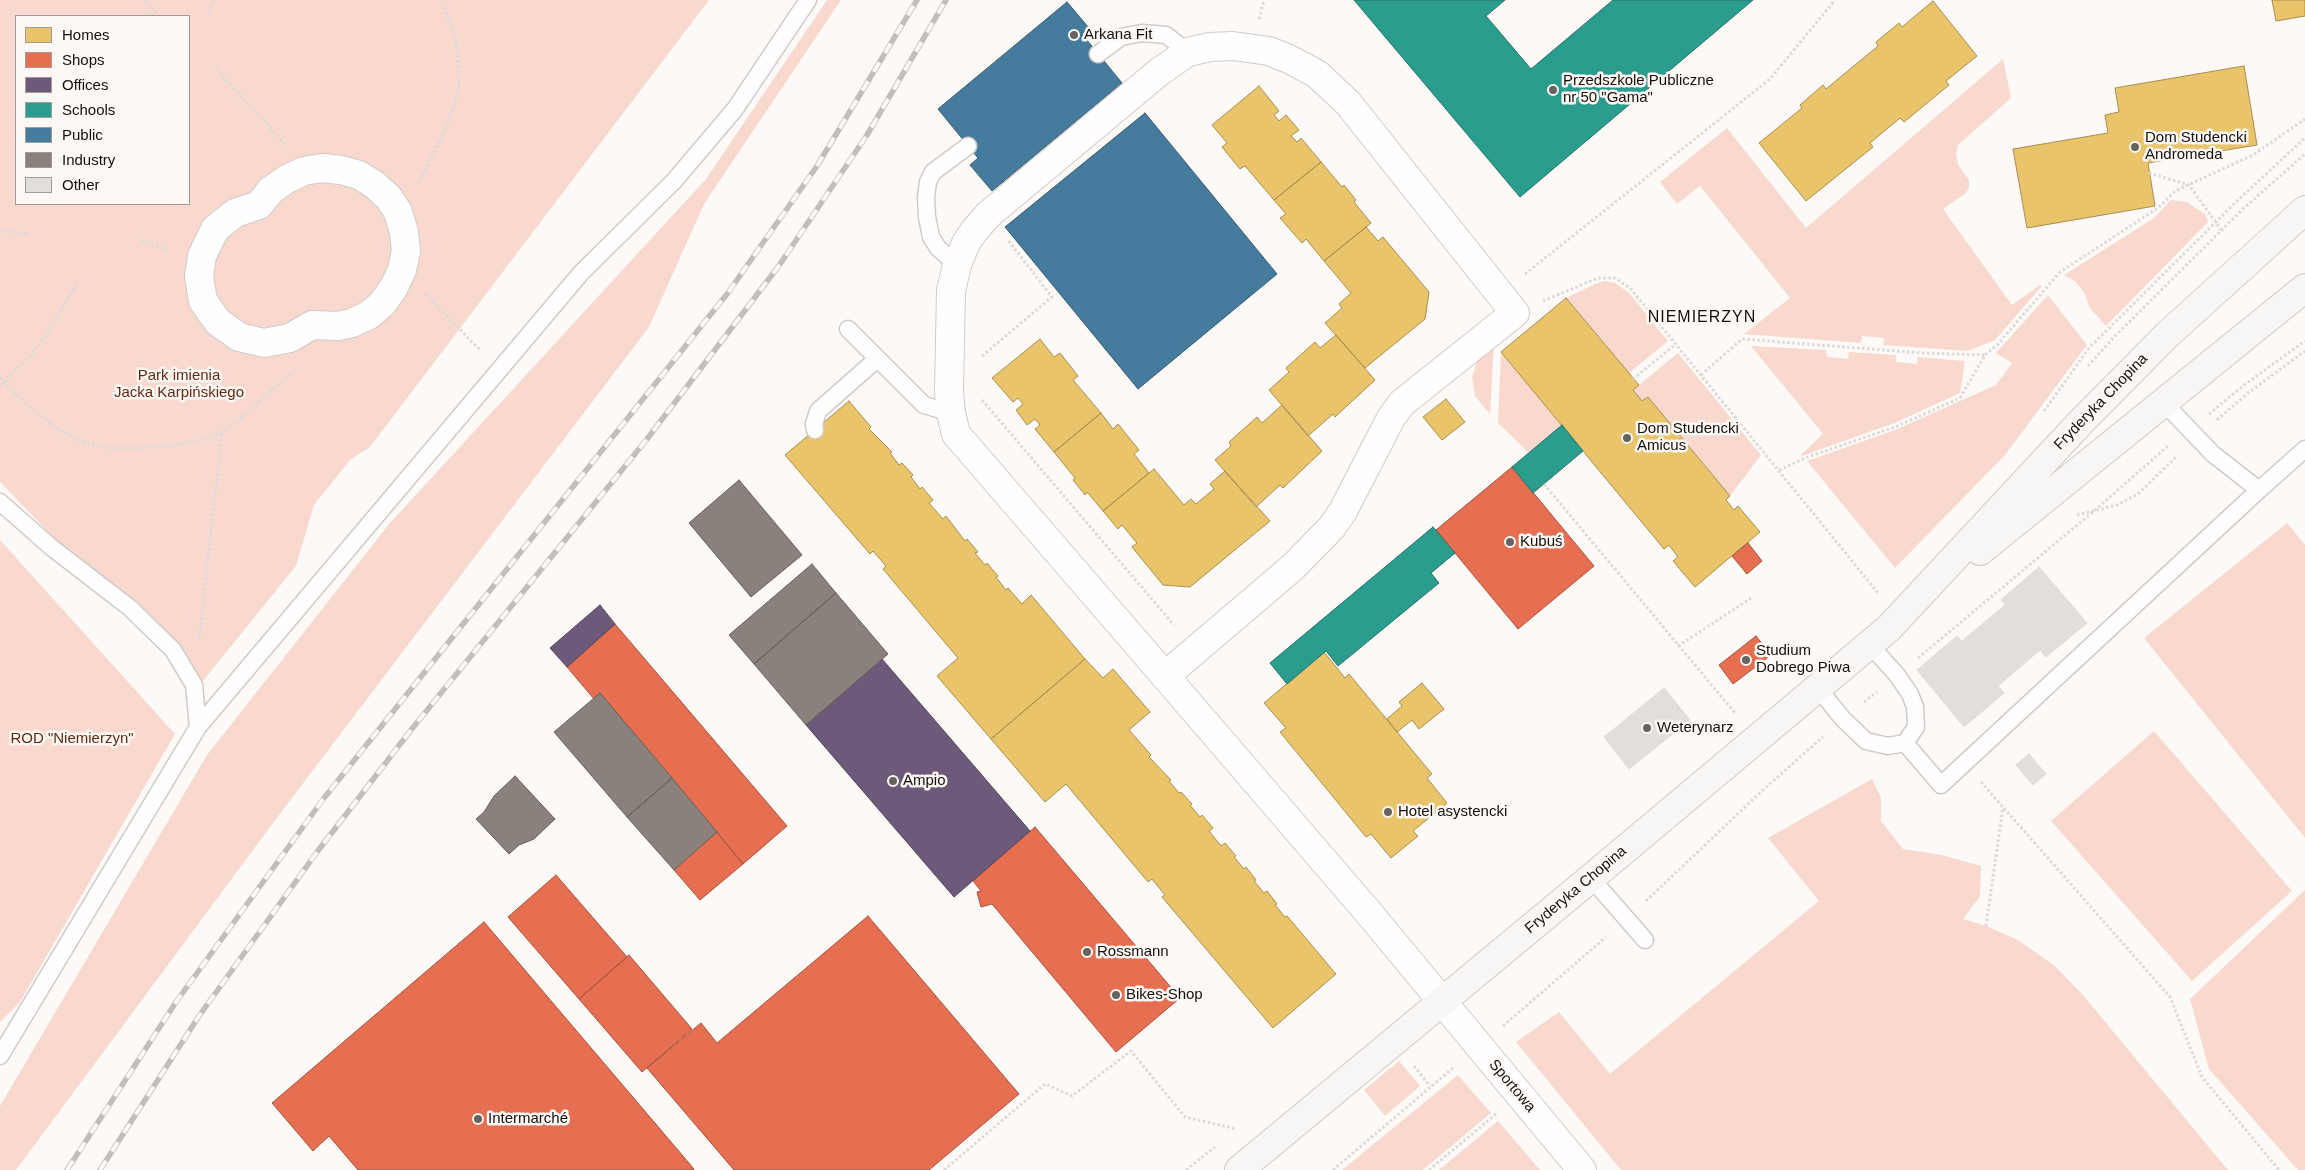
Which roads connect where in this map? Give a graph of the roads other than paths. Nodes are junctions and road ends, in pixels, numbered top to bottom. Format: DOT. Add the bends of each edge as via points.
graph roads {
  1 [pos="808,0"];
  2 [pos="1188,52"];
  3 [pos="1098,54"];
  4 [pos="968,146"];
  5 [pos="2305,210"];
  6 [pos="957,265"];
  7 [pos="402,270"];
  8 [pos="2305,288"];
  9 [pos="848,329"];
  10 [pos="878,358"];
  11 [pos="2163,402"];
  12 [pos="950,414"];
  13 [pos="815,430"];
  14 [pos="2305,448"];
  15 [pos="2259,490"];
  16 [pos="0,502"];
  17 [pos="1910,607"];
  18 [pos="1869,644"];
  19 [pos="1165,676"];
  20 [pos="1817,687"];
  21 [pos="198,727"];
  22 [pos="1905,743"];
  23 [pos="1592,878"];
  24 [pos="1645,940"];
  25 [pos="1442,1002"];
  26 [pos="0,1056"];
  27 [pos="1239,1170"];
  28 [pos="1582,1170"];
  1 -- 21 [label="lane" via="734,109 674,181 581,273"];
  2 -- 3 [label="lane" via="1166,35 1142,33 1121,37"];
  2 -- 6 [label="street, Sportowa" via="1159,72 989,214 966,243"];
  2 -- 19 [label="street" via="1233,46 1261,50 1289,59 1317,74 1348,103 1507,304 1402,402 1332,527 1293,567"];
  4 -- 6 [label="lane" via="933,172 926,197 931,237"];
  5 -- 17 [label="street, Fryderyka Chopina" via="2167,335 2079,424"];
  6 -- 12 [label="street, Sportowa" via="951,291"];
  7 -- 7 [label="street" via="406,251 401,218 389,198 359,175 322,168 286,179 259,205 236,213 215,228 202,256 199,276 203,301 218,322 239,337 264,343 290,338 312,326 338,326 369,315 383,303"];
  8 -- 11 [label="street, Fryderyka Chopina"];
  9 -- 10 [label="lane"];
  10 -- 12 [label="lane" via="924,405"];
  10 -- 13 [label="lane" via="818,411"];
  11 -- 15 [label="lane" via="2213,454"];
  11 -- 17 [label="street, Fryderyka Chopina"];
  12 -- 19 [label="street, Sportowa" via="956,434"];
  14 -- 15 [label="lane"];
  15 -- 22 [label="lane" via="1940,785"];
  16 -- 21 [label="lane" via="51,547 130,608 173,650 194,685"];
  17 -- 18 [label="street, Fryderyka Chopina"];
  18 -- 20 [label="street, Fryderyka Chopina"];
  18 -- 22 [label="lane" via="1897,675 1915,707 1916,727"];
  19 -- 25 [label="street, Sportowa"];
  20 -- 22 [label="lane" via="1843,720 1866,742 1888,746"];
  20 -- 23 [label="street, Fryderyka Chopina"];
  21 -- 26 [label="lane"];
  23 -- 24 [label="lane"];
  23 -- 25 [label="street, Fryderyka Chopina"];
  25 -- 27 [label="street, Fryderyka Chopina"];
  25 -- 28 [label="street, Sportowa"];
}
